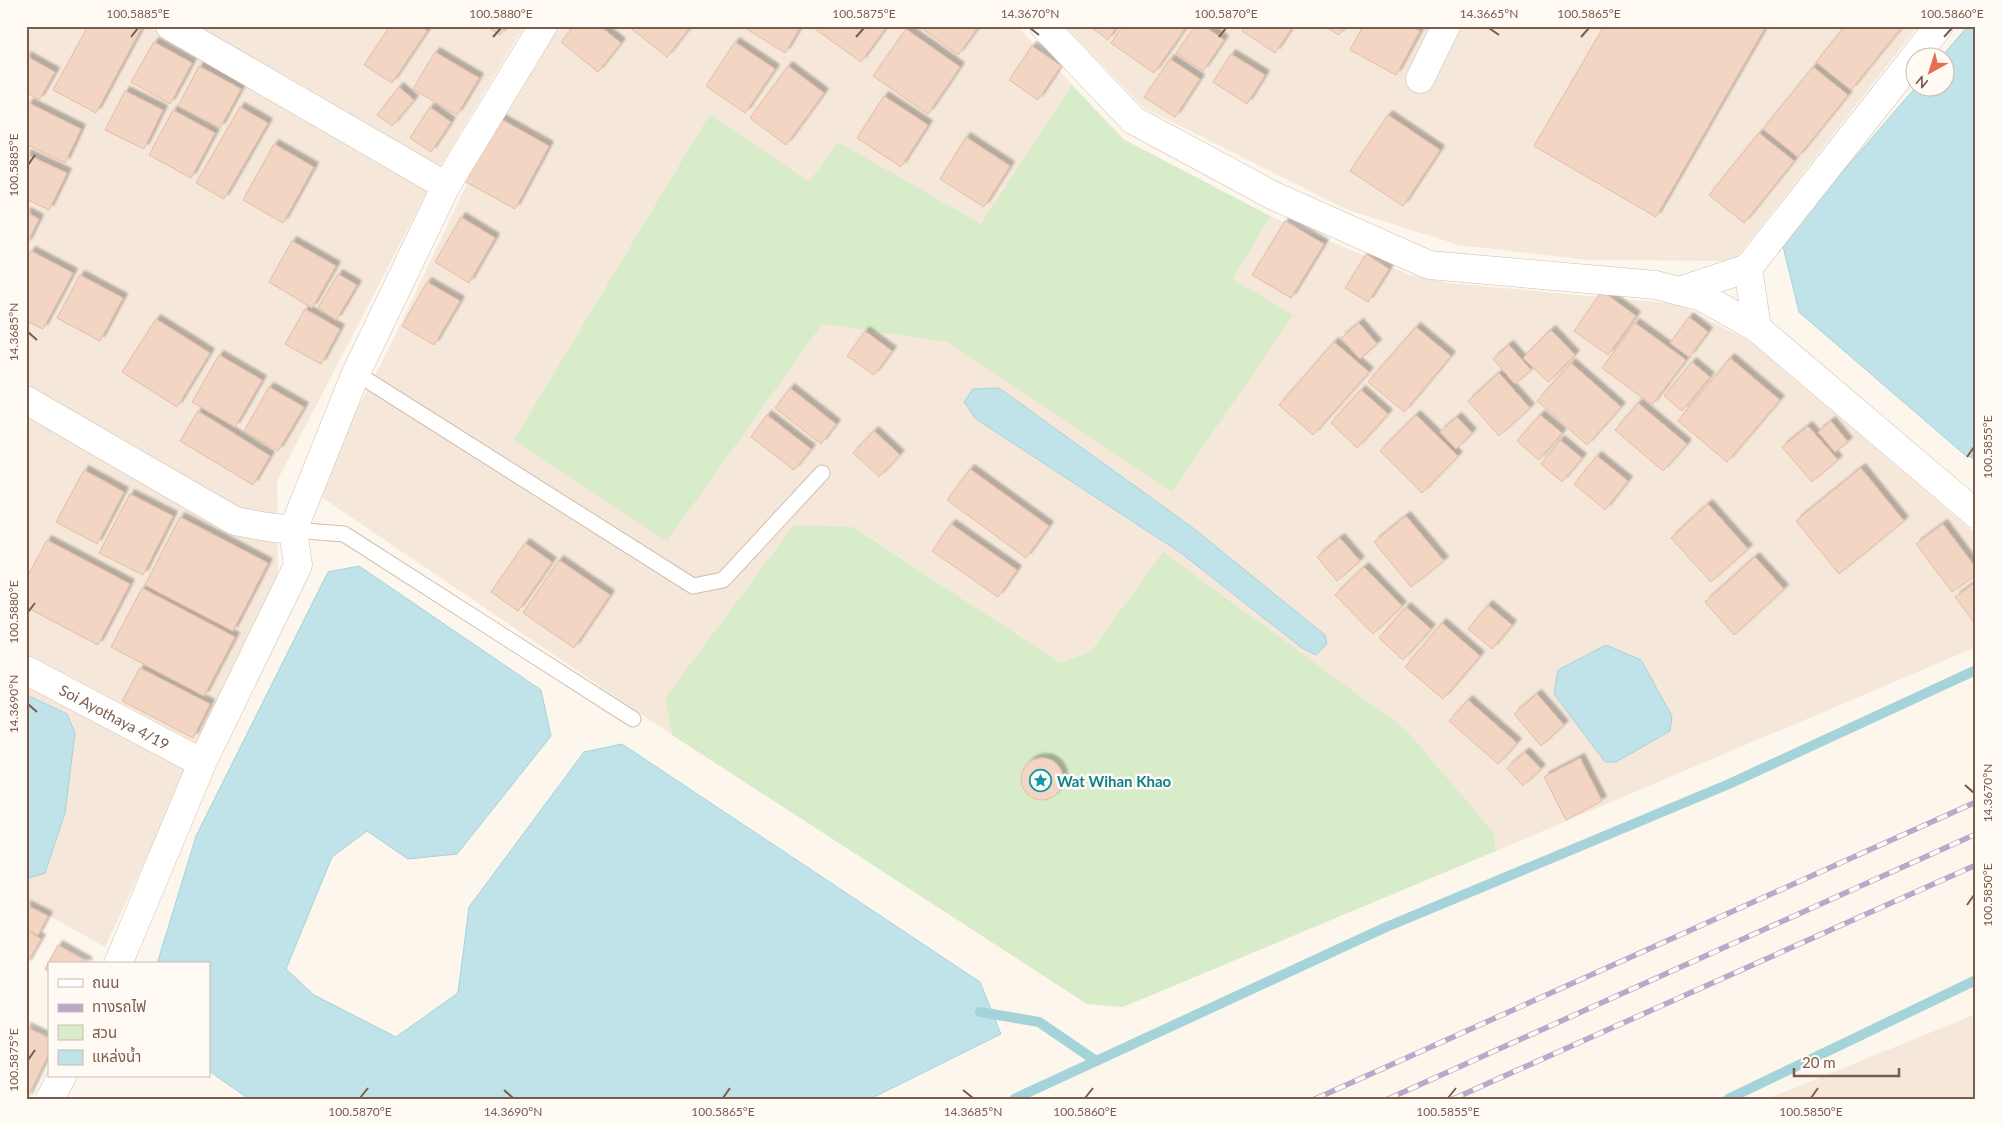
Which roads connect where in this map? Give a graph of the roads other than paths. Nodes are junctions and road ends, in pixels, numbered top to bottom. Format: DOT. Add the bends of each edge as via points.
graph roads {
  1 [pos="170,26"];
  2 [pos="543,26"];
  3 [pos="1044,26"];
  4 [pos="1446,26"];
  5 [pos="1939,26"];
  6 [pos="1420,79"];
  7 [pos="446,186"];
  8 [pos="1748,268"];
  9 [pos="1679,291"];
  10 [pos="1757,328"];
  11 [pos="356,373"];
  12 [pos="26,400"];
  13 [pos="822,473"];
  14 [pos="1976,514"];
  15 [pos="292,530"];
  16 [pos="26,670"];
  17 [pos="633,720"];
  18 [pos="202,763"];
  19 [pos="119,962"];
  20 [pos="61,1078"];
  21 [pos="50,1099"];
  1 -- 7 [label="street"];
  2 -- 7 [label="street"];
  3 -- 9 [label="street" via="1133,120 1272,195 1429,265 1656,285"];
  4 -- 6 [label="street"];
  5 -- 8 [label="street"];
  7 -- 11 [label="street"];
  8 -- 9 [label="street"];
  8 -- 10 [label="street"];
  9 -- 10 [label="street" via="1702,297"];
  10 -- 14 [label="street"];
  11 -- 13 [label="lane" via="693,586 723,580"];
  11 -- 15 [label="street"];
  12 -- 15 [label="street" via="235,521"];
  15 -- 17 [label="lane" via="344,534"];
  15 -- 18 [label="street" via="298,566"];
  16 -- 18 [label="street, Soi Ayothaya 4/19"];
  18 -- 19 [label="street"];
  20 -- 21 [label="street"];
}
